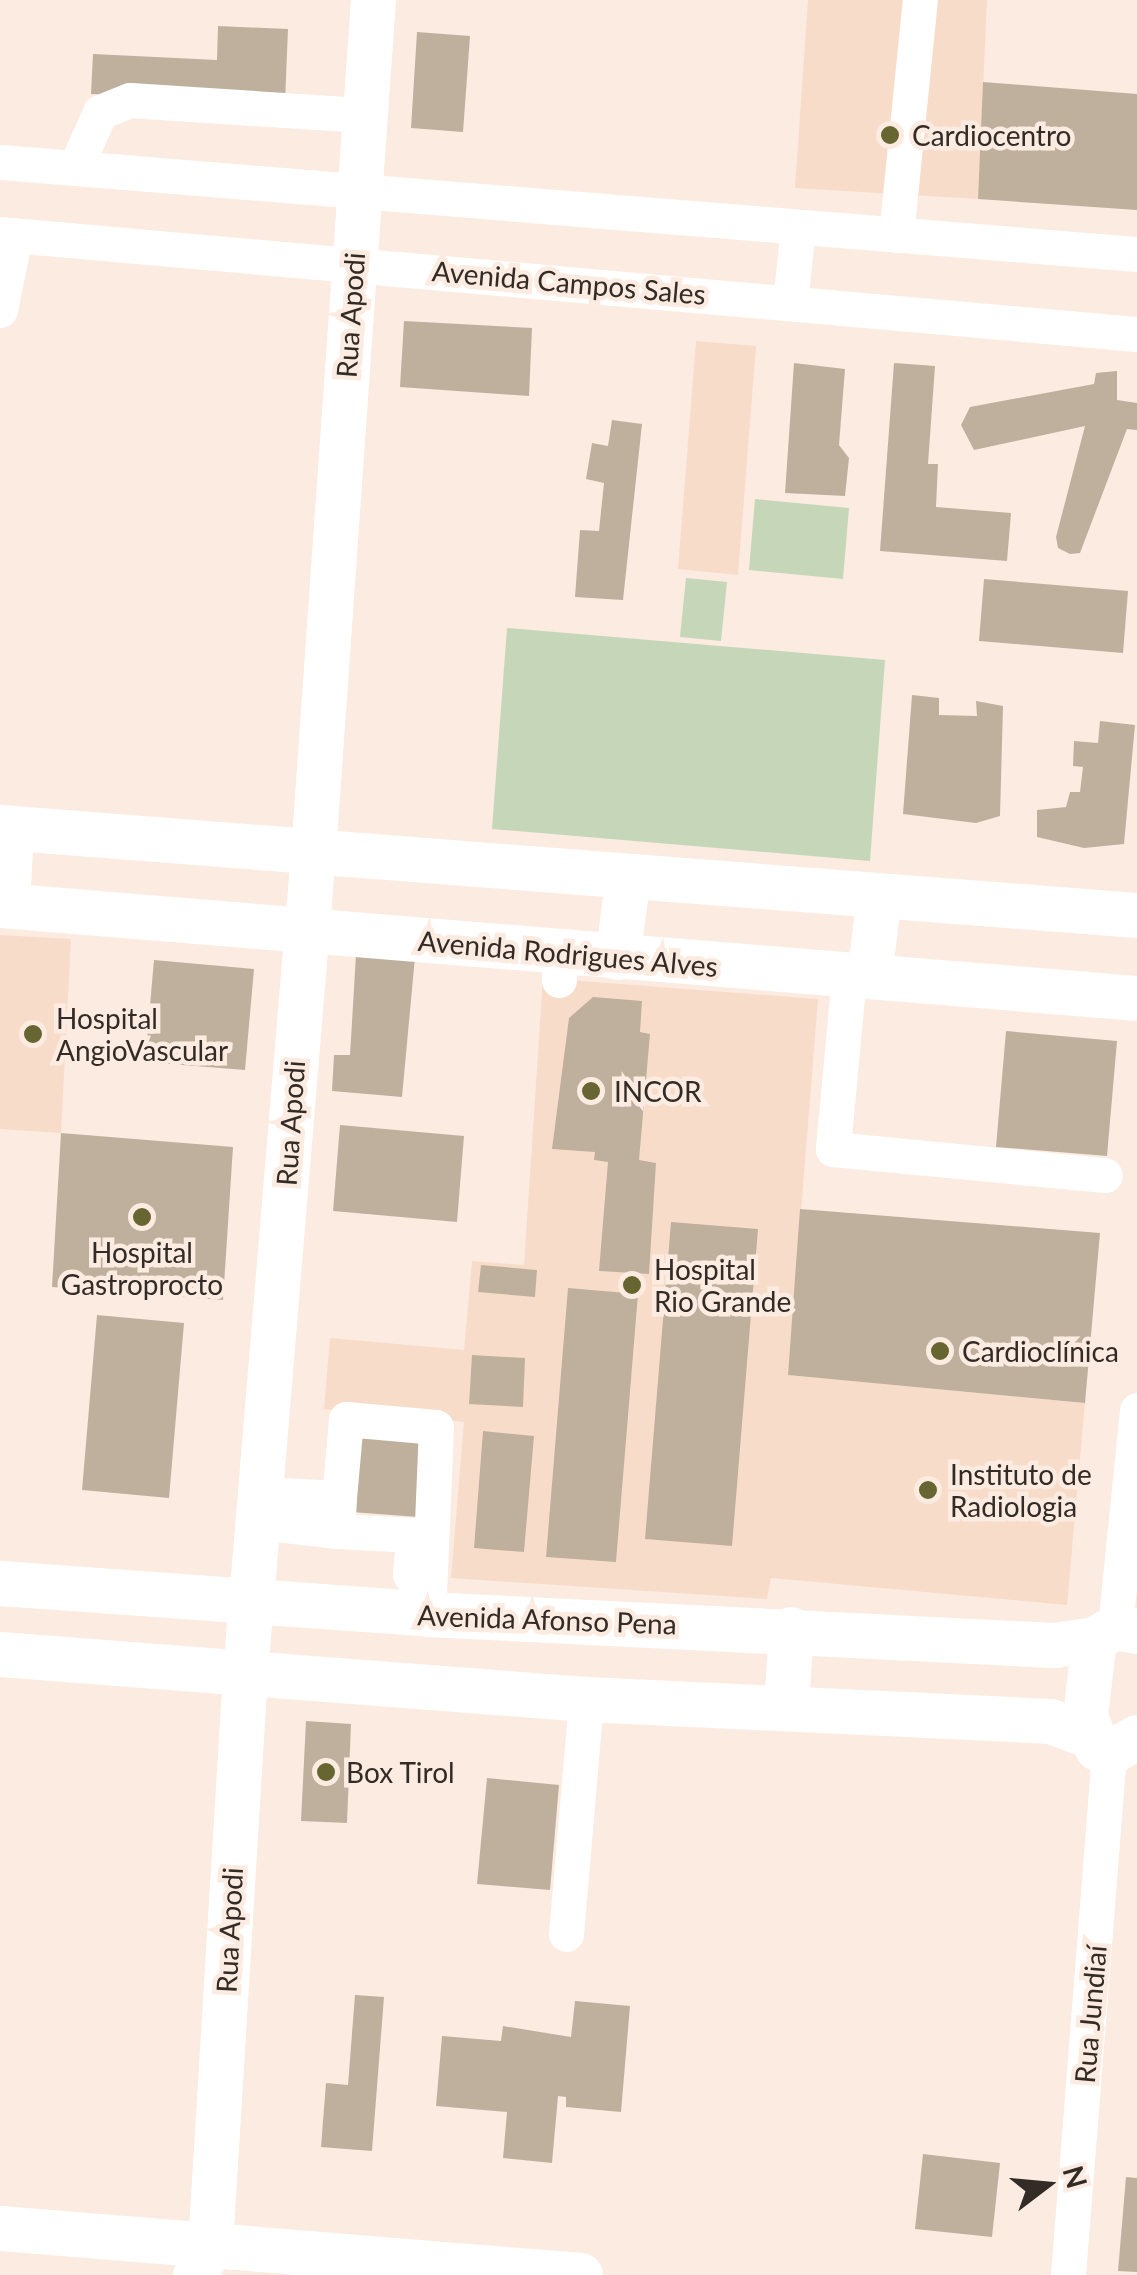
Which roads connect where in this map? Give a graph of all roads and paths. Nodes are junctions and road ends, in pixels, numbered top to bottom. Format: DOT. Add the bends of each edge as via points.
graph roads {
  1 [pos="373,0"];
  2 [pos="920,0"];
  3 [pos="364,115"];
  4 [pos="0,162"];
  5 [pos="75,168"];
  6 [pos="358,192"];
  7 [pos="798,227"];
  8 [pos="8,234"];
  9 [pos="896,234"];
  10 [pos="1137,254"];
  11 [pos="353,263"];
  12 [pos="790,302"];
  13 [pos="0,310"];
  14 [pos="1137,334"];
  15 [pos="6,827"];
  16 [pos="313,853"];
  17 [pos="628,877"];
  18 [pos="879,896"];
  19 [pos="3,905"];
  20 [pos="1137,915"];
  21 [pos="305,932"];
  22 [pos="617,957"];
  23 [pos="859,976"];
  24 [pos="1137,998"];
  25 [pos="1104,1174"];
  26 [pos="1137,1410"];
  27 [pos="260,1508"];
  28 [pos="338,1514"];
  29 [pos="0,1583"];
  30 [pos="251,1604"];
  31 [pos="417,1613"];
  32 [pos="791,1629"];
  33 [pos="1115,1632"];
  34 [pos="0,1654"];
  35 [pos="245,1672"];
  36 [pos="586,1699"];
  37 [pos="786,1708"];
  38 [pos="1121,1743"];
  39 [pos="566,1934"];
  40 [pos="0,2228"];
  41 [pos="203,2260"];
  42 [pos="580,2275"];
  43 [pos="1068,2275"];
  1 -- 3 [label="main road, Rua Apodi"];
  2 -- 9 [label="street"];
  3 -- 5 [label="street" via="130,100 100,112"];
  3 -- 6 [label="main road, Rua Apodi"];
  4 -- 5 [label="street"];
  5 -- 6 [label="street"];
  6 -- 7 [label="street"];
  6 -- 11 [label="main road, Rua Apodi"];
  7 -- 9 [label="street"];
  7 -- 12 [label="street"];
  8 -- 11 [label="street, Avenida Campos Sales"];
  8 -- 13 [label="street"];
  9 -- 10 [label="street"];
  11 -- 12 [label="street, Avenida Campos Sales"];
  11 -- 16 [label="main road, Rua Apodi"];
  12 -- 14 [label="street, Avenida Campos Sales"];
  15 -- 16 [label="main road"];
  15 -- 19 [label="main road"];
  16 -- 17 [label="main road"];
  16 -- 21 [label="main road, Rua Apodi"];
  17 -- 18 [label="main road"];
  17 -- 22 [label="main road"];
  18 -- 20 [label="main road"];
  18 -- 23 [label="main road"];
  19 -- 21 [label="main road, Avenida Rodrigues Alves"];
  21 -- 22 [label="main road, Avenida Rodrigues Alves" via="560,967"];
  21 -- 27 [label="main road, Rua Apodi"];
  22 -- 23 [label="main road, Avenida Rodrigues Alves"];
  23 -- 24 [label="main road, Avenida Rodrigues Alves"];
  23 -- 25 [label="street" via="834,1149"];
  26 -- 33 [label="street"];
  27 -- 28 [label="street"];
  27 -- 30 [label="main road, Rua Apodi"];
  28 -- 31 [label="street" via="414,1535"];
  28 -- 31 [label="street" via="346,1419 429,1423 440,1432"];
  29 -- 30 [label="main road, Avenida Afonso Pena"];
  30 -- 31 [label="main road, Avenida Afonso Pena"];
  30 -- 35 [label="main road, Rua Apodi"];
  31 -- 32 [label="main road, Avenida Afonso Pena"];
  32 -- 33 [label="main road, Avenida Afonso Pena" via="1054,1646"];
  32 -- 37 [label="main road"];
  33 -- 38 [label="main road"];
  34 -- 35 [label="main road"];
  35 -- 36 [label="main road"];
  35 -- 41 [label="main road, Rua Apodi"];
  36 -- 37 [label="main road"];
  36 -- 39 [label="street"];
  37 -- 38 [label="main road" via="1065,1722"];
  38 -- 43 [label="street, Rua Jundiaí"];
  40 -- 41 [label="main road"];
  41 -- 42 [label="main road"];
}
